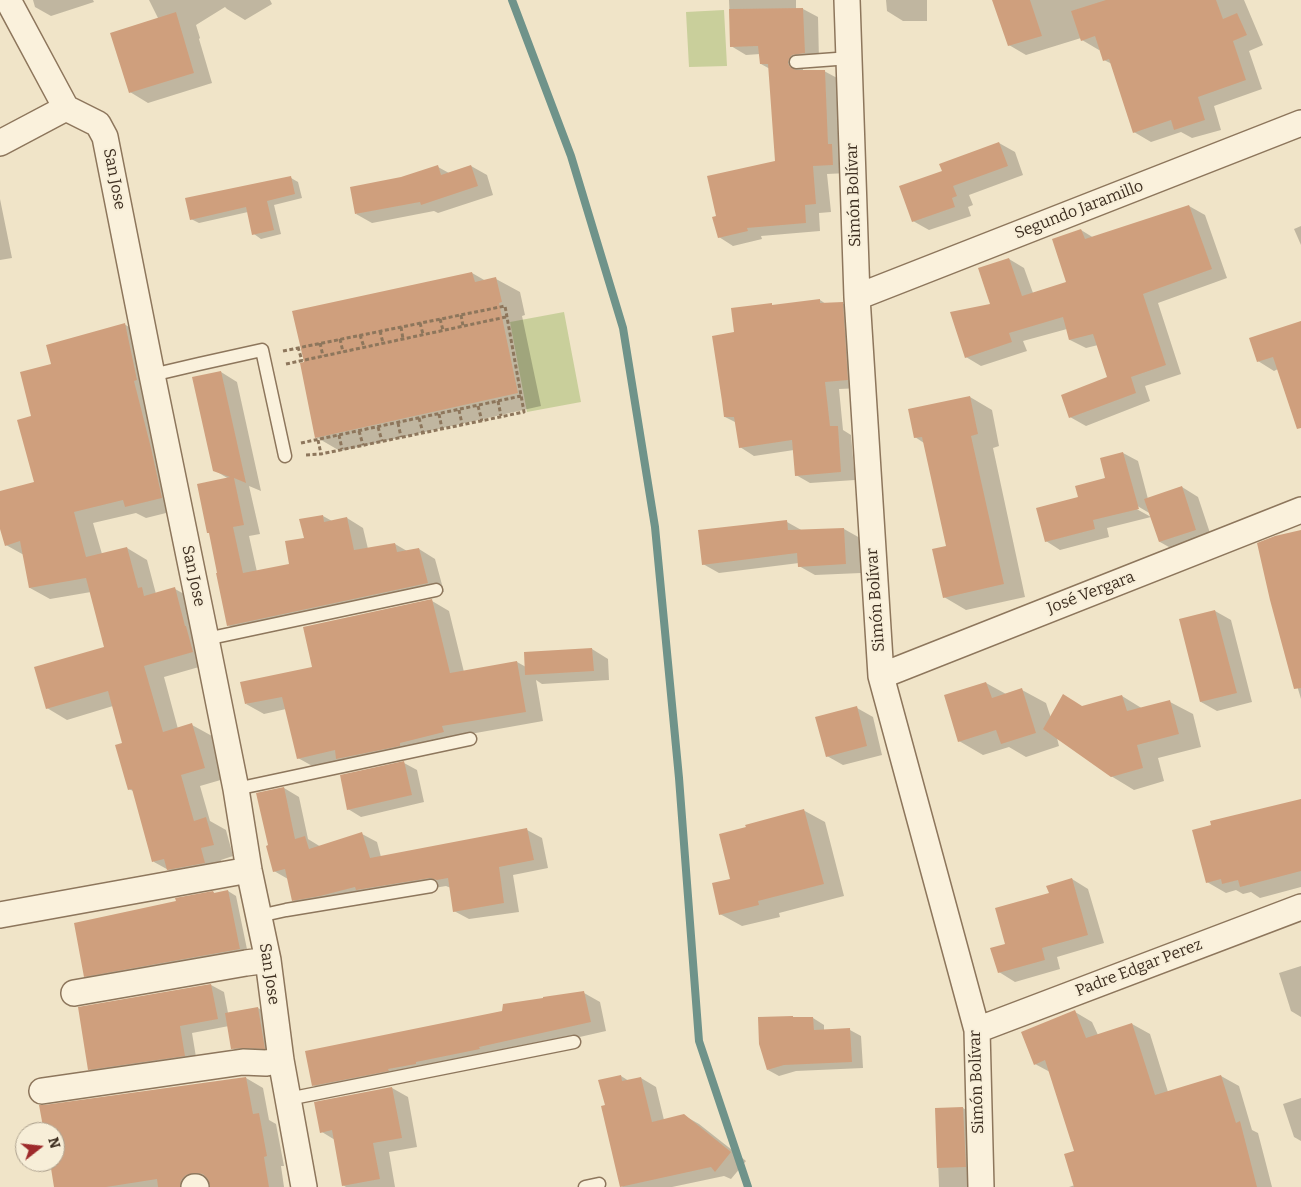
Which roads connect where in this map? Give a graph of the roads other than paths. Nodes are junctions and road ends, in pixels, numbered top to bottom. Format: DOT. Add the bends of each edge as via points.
graph roads {
  1 [pos="8,0"];
  2 [pos="847,0"];
  3 [pos="850,58"];
  4 [pos="796,62"];
  5 [pos="66,108"];
  6 [pos="1301,123"];
  7 [pos="0,143"];
  8 [pos="857,297"];
  9 [pos="152,375"];
  10 [pos="284,452"];
  11 [pos="1301,510"];
  12 [pos="436,590"];
  13 [pos="206,638"];
  14 [pos="881,676"];
  15 [pos="470,740"];
  16 [pos="236,789"];
  17 [pos="249,870"];
  18 [pos="431,886"];
  19 [pos="1301,907"];
  20 [pos="0,915"];
  21 [pos="259,916"];
  22 [pos="268,960"];
  23 [pos="74,994"];
  24 [pos="977,1030"];
  25 [pos="574,1042"];
  26 [pos="281,1060"];
  27 [pos="42,1091"];
  28 [pos="288,1099"];
  29 [pos="599,1184"];
  30 [pos="304,1187"];
  31 [pos="585,1187"];
  32 [pos="981,1187"];
  1 -- 5 [label="street"];
  2 -- 3 [label="street, Simón Bolívar"];
  3 -- 4 [label="lane"];
  3 -- 8 [label="street, Simón Bolívar"];
  5 -- 7 [label="street"];
  5 -- 9 [label="street, San Jose" via="98,124 106,137"];
  6 -- 8 [label="street, Segundo Jaramillo"];
  8 -- 14 [label="street, Simón Bolívar"];
  9 -- 10 [label="lane" via="262,350"];
  9 -- 13 [label="street, San Jose"];
  11 -- 14 [label="street, José Vergara"];
  12 -- 13 [label="lane"];
  13 -- 16 [label="street, San Jose"];
  14 -- 24 [label="street, Simón Bolívar"];
  15 -- 16 [label="lane"];
  16 -- 17 [label="street, San Jose"];
  17 -- 20 [label="street"];
  17 -- 21 [label="street, San Jose"];
  18 -- 21 [label="lane"];
  19 -- 24 [label="street, Padre Edgar Perez"];
  21 -- 22 [label="street, San Jose"];
  22 -- 23 [label="street"];
  22 -- 26 [label="street, San Jose"];
  24 -- 32 [label="street, Simón Bolívar"];
  25 -- 28 [label="lane"];
  26 -- 27 [label="street" via="243,1062"];
  26 -- 28 [label="street, San Jose"];
  28 -- 30 [label="street, San Jose"];
  29 -- 31 [label="lane"];
}
